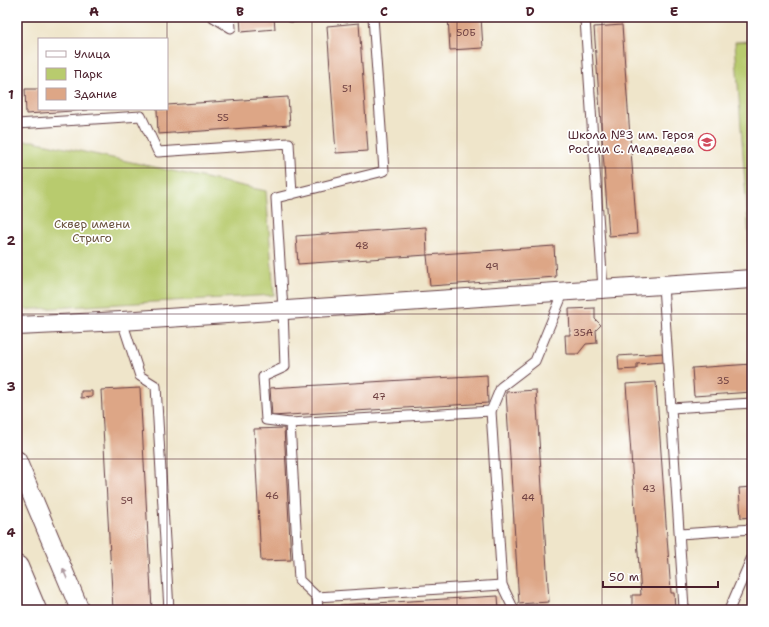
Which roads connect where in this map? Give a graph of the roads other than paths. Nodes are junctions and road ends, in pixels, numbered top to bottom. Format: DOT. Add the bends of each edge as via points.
graph roads {
  1 [pos="213,17"];
  2 [pos="230,17"];
  3 [pos="373,17"];
  4 [pos="579,17"];
  5 [pos="17,124"];
  6 [pos="292,194"];
  7 [pos="752,279"];
  8 [pos="663,285"];
  9 [pos="603,289"];
  10 [pos="564,292"];
  11 [pos="283,310"];
  12 [pos="122,321"];
  13 [pos="17,326"];
  14 [pos="752,402"];
  15 [pos="671,408"];
  16 [pos="491,411"];
  17 [pos="290,423"];
  18 [pos="17,460"];
  19 [pos="752,529"];
  20 [pos="680,534"];
  21 [pos="752,557"];
  22 [pos="17,567"];
  23 [pos="502,585"];
  24 [pos="317,597"];
  25 [pos="35,610"];
  26 [pos="80,610"];
  27 [pos="170,610"];
  28 [pos="318,610"];
  29 [pos="514,610"];
  30 [pos="687,610"];
  31 [pos="729,610"];
  1 -- 2 [label="lane" via="231,28"];
  3 -- 6 [label="lane" via="384,171"];
  4 -- 9 [label="lane" via="585,19"];
  5 -- 6 [label="lane" via="141,116 158,152 288,143"];
  6 -- 11 [label="lane" via="276,198"];
  7 -- 8 [label="street"];
  8 -- 9 [label="street"];
  8 -- 15 [label="lane"];
  9 -- 10 [label="street"];
  10 -- 11 [label="street"];
  10 -- 16 [label="lane" via="535,361 501,387"];
  11 -- 12 [label="street"];
  11 -- 17 [label="lane" via="285,367 263,377 263,384 266,420"];
  12 -- 13 [label="street"];
  12 -- 27 [label="lane" via="140,376 156,386"];
  14 -- 15 [label="lane"];
  15 -- 20 [label="lane"];
  16 -- 17 [label="lane"];
  16 -- 23 [label="lane"];
  17 -- 24 [label="lane" via="299,580"];
  26 -- 18 [label="street, one-way"];
  19 -- 20 [label="lane"];
  20 -- 30 [label="lane" via="684,608"];
  21 -- 31 [label="lane"];
  22 -- 25 [label="main road"];
  23 -- 24 [label="lane"];
  23 -- 29 [label="lane"];
  24 -- 28 [label="lane"];
}
